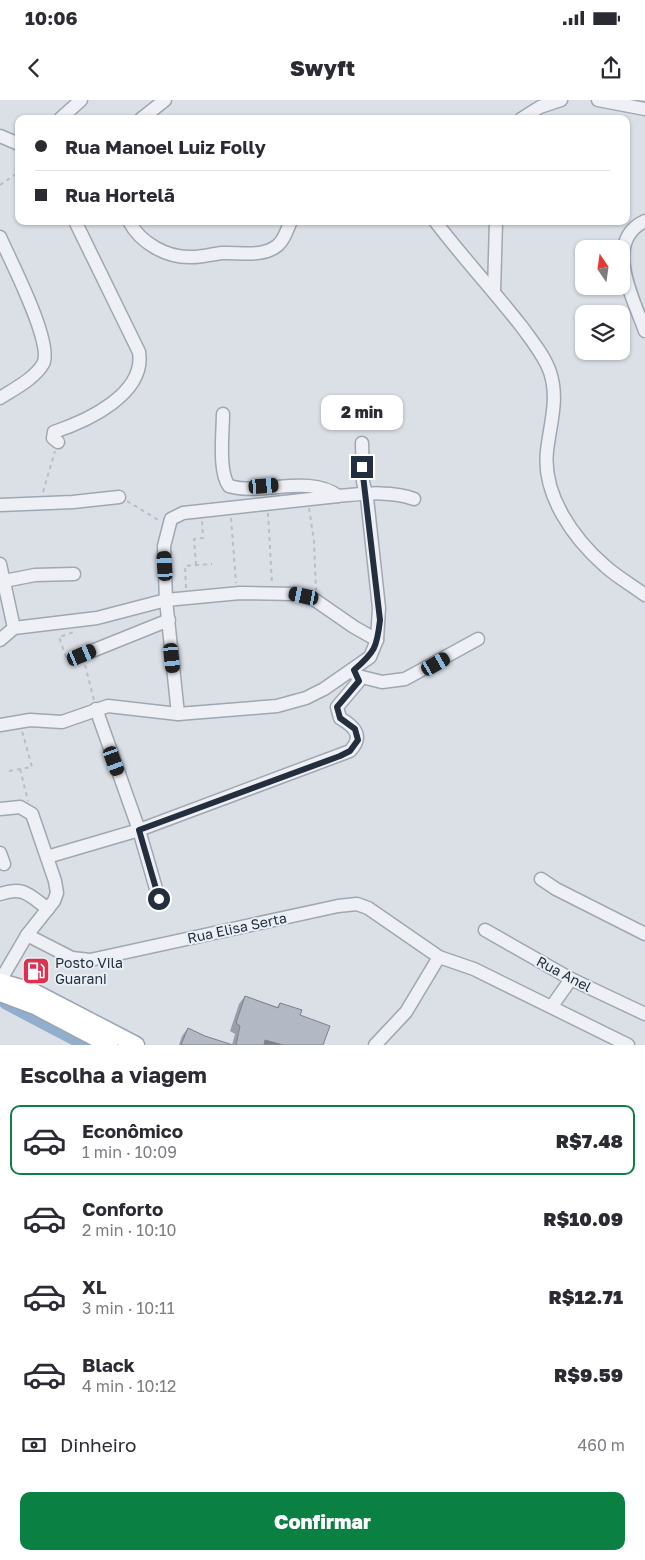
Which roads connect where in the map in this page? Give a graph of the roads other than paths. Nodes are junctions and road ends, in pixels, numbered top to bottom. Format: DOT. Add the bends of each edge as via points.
graph roads {
  1 [pos="81,100"];
  2 [pos="165,100"];
  3 [pos="561,100"];
  4 [pos="598,100"];
  5 [pos="645,109"];
  6 [pos="64,115"];
  7 [pos="146,115"];
  8 [pos="527,115"];
  9 [pos="0,136"];
  10 [pos="15,142"];
  11 [pos="645,221"];
  12 [pos="77,225"];
  13 [pos="131,225"];
  14 [pos="289,225"];
  15 [pos="438,225"];
  16 [pos="496,225"];
  17 [pos="0,237"];
  18 [pos="494,292"];
  19 [pos="645,332"];
  20 [pos="0,398"];
  21 [pos="224,414"];
  22 [pos="58,442"];
  23 [pos="362,443"];
  24 [pos="366,494"];
  25 [pos="338,496"];
  26 [pos="120,497"];
  27 [pos="414,499"];
  28 [pos="0,505"];
  29 [pos="0,564"];
  30 [pos="74,574"];
  31 [pos="4,582"];
  32 [pos="645,595"];
  33 [pos="166,600"];
  34 [pos="169,620"];
  35 [pos="14,628"];
  36 [pos="0,640"];
  37 [pos="378,640"];
  38 [pos="478,640"];
  39 [pos="82,655"];
  40 [pos="356,673"];
  41 [pos="96,709"];
  42 [pos="178,714"];
  43 [pos="0,725"];
  44 [pos="0,809"];
  45 [pos="139,830"];
  46 [pos="47,857"];
  47 [pos="540,879"];
  48 [pos="0,894"];
  49 [pos="159,899"];
  50 [pos="48,909"];
  51 [pos="484,930"];
  52 [pos="645,934"];
  53 [pos="27,935"];
  54 [pos="439,957"];
  55 [pos="571,979"];
  56 [pos="0,982"];
  57 [pos="0,993"];
  58 [pos="552,1006"];
  59 [pos="645,1014"];
  60 [pos="109,1045"];
  61 [pos="136,1045"];
  62 [pos="375,1045"];
  63 [pos="628,1045"];
  1 -- 6 [label="street"];
  2 -- 7 [label="street"];
  3 -- 8 [label="street"];
  4 -- 5 [label="street"];
  9 -- 10 [label="street"];
  11 -- 19 [label="street" via="628,236 623,245 623,258 625,274"];
  12 -- 22 [label="street" via="139,352 140,367 126,389 99,413 54,432 53,438"];
  13 -- 14 [label="street" via="134,233 152,246 173,256 192,258 221,253 265,252 277,246"];
  15 -- 18 [label="street"];
  16 -- 18 [label="street"];
  17 -- 20 [label="street" via="35,316 44,342 45,359 38,371"];
  18 -- 32 [label="street" via="536,346 550,372 555,405 547,469 561,513 605,566"];
  21 -- 25 [label="street" via="224,471 229,486 313,488 329,490"];
  23 -- 24 [label="street"];
  24 -- 25 [label="street"];
  24 -- 27 [label="street"];
  24 -- 37 [label="street" via="379,608"];
  25 -- 33 [label="street" via="201,510 175,516 168,526 164,546"];
  26 -- 28 [label="street"];
  29 -- 31 [label="street"];
  30 -- 31 [label="street" via="36,575"];
  31 -- 35 [label="street"];
  33 -- 34 [label="street"];
  33 -- 35 [label="street" via="97,618"];
  33 -- 37 [label="street" via="237,593 294,594 315,600"];
  34 -- 39 [label="street"];
  34 -- 42 [label="street"];
  35 -- 36 [label="street"];
  37 -- 40 [label="street" via="370,657"];
  38 -- 40 [label="street" via="405,680 382,682"];
  40 -- 42 [label="street" via="291,703"];
  40 -- 45 [label="street" via="358,684 337,707 340,718 357,733 358,740 350,751"];
  41 -- 42 [label="street" via="120,706"];
  41 -- 43 [label="street" via="62,722 19,721"];
  41 -- 45 [label="street"];
  44 -- 46 [label="street" via="20,807 32,814"];
  45 -- 46 [label="street"];
  45 -- 49 [label="street"];
  46 -- 50 [label="street" via="55,880 56,897"];
  47 -- 52 [label="street"];
  48 -- 50 [label="street" via="22,890"];
  50 -- 53 [label="street"];
  51 -- 55 [label="street, Rua Anel"];
  53 -- 54 [label="street, Rua Elisa Serta" via="72,958 90,960 357,904 368,908"];
  53 -- 56 [label="street"];
  54 -- 58 [label="street, Rua Elisa Serta" via="474,969"];
  54 -- 62 [label="street" via="406,1012"];
  55 -- 58 [label="street"];
  55 -- 59 [label="street, Rua Anel"];
  56 -- 61 [label="main road" via="32,990"];
  57 -- 60 [label="main road" via="34,1006"];
  58 -- 63 [label="street, Rua Elisa Serta"];
}
